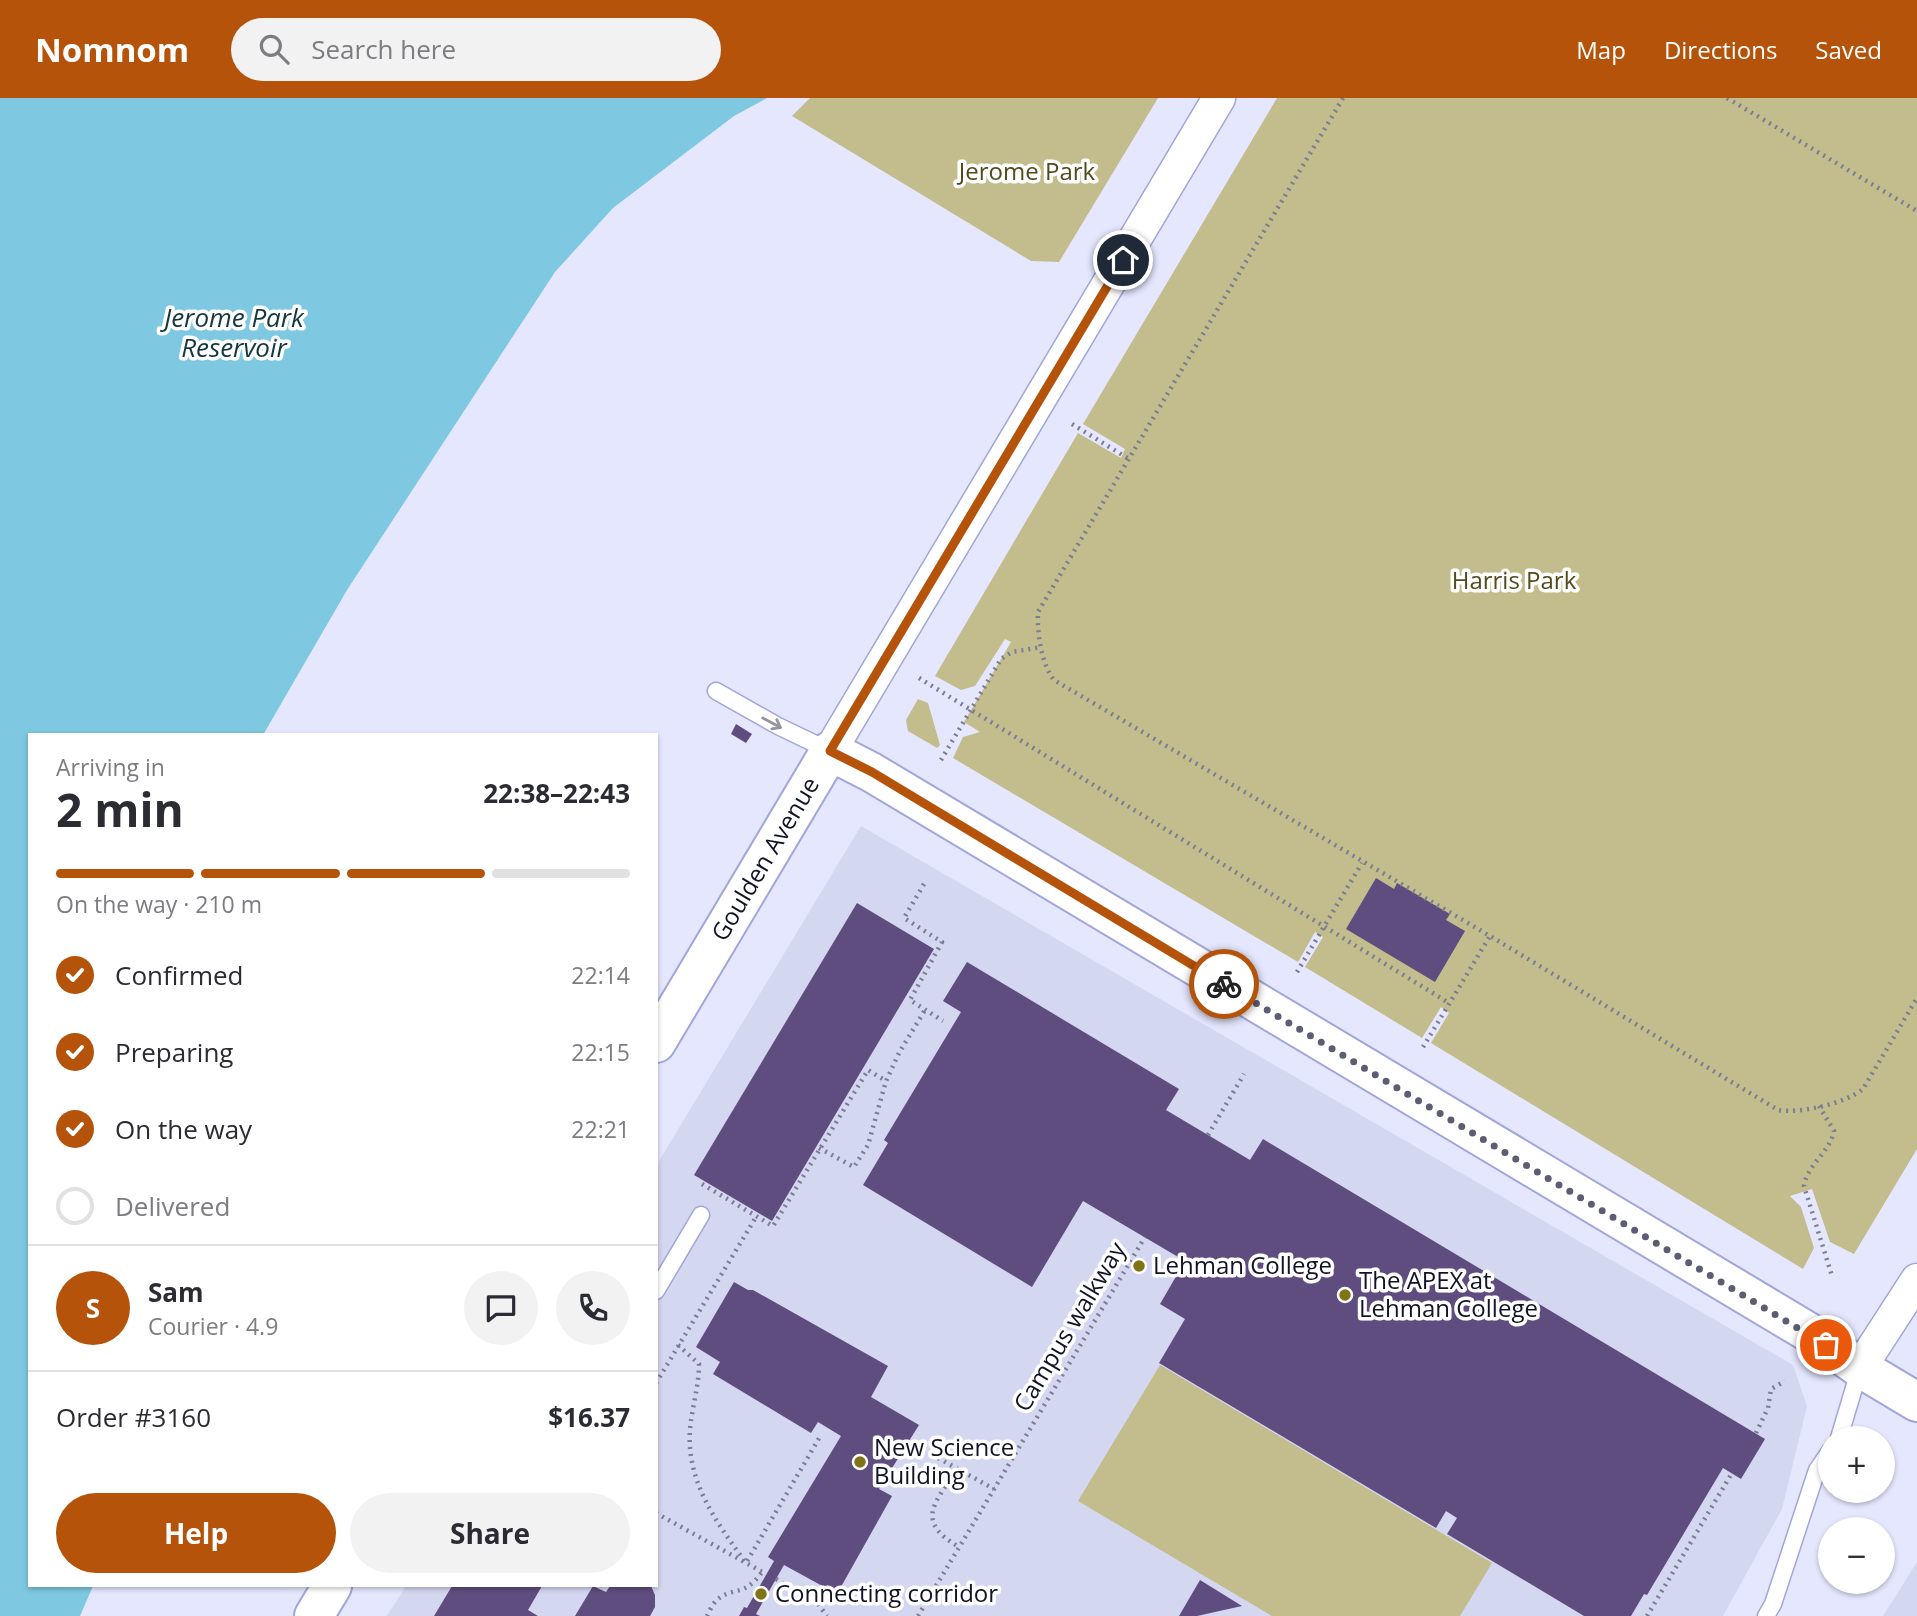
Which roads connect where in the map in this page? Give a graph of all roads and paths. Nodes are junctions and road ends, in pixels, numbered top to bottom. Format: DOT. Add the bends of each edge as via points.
graph roads {
  1 [pos="1219,98"];
  2 [pos="1343,98"];
  3 [pos="1727,98"];
  4 [pos="1917,211"];
  5 [pos="1072,424"];
  6 [pos="1129,459"];
  7 [pos="1042,647"];
  8 [pos="919,678"];
  9 [pos="716,691"];
  10 [pos="971,710"];
  11 [pos="830,751"];
  12 [pos="941,760"];
  13 [pos="1362,863"];
  14 [pos="924,884"];
  15 [pos="1324,927"];
  16 [pos="1490,936"];
  17 [pos="1297,972"];
  18 [pos="1917,998"];
  19 [pos="1449,1003"];
  20 [pos="925,1010"];
  21 [pos="943,1021"];
  22 [pos="658,1040"];
  23 [pos="1423,1047"];
  24 [pos="1244,1074"];
  25 [pos="886,1081"];
  26 [pos="1819,1105"];
  27 [pos="1208,1135"];
  28 [pos="819,1148"];
  29 [pos="702,1184"];
  30 [pos="701,1214"];
  31 [pos="756,1217"];
  32 [pos="1145,1237"];
  33 [pos="1832,1276"];
  34 [pos="1917,1280"];
  35 [pos="658,1288"];
  36 [pos="678,1345"];
  37 [pos="1860,1367"];
  38 [pos="658,1379"];
  39 [pos="1785,1381"];
  40 [pos="1917,1402"];
  41 [pos="1843,1426"];
  42 [pos="1756,1433"];
  43 [pos="821,1435"];
  44 [pos="938,1458"];
  45 [pos="957,1469"];
  46 [pos="1818,1469"];
  47 [pos="1732,1473"];
  48 [pos="994,1489"];
  49 [pos="658,1514"];
  50 [pos="959,1547"];
  51 [pos="746,1563"];
  52 [pos="776,1579"];
  53 [pos="331,1587"];
  54 [pos="314,1616"];
  55 [pos="707,1616"];
  56 [pos="827,1616"];
  57 [pos="918,1616"];
  58 [pos="1647,1616"];
  59 [pos="1766,1616"];
  1 -- 11 [label="street, Goulden Avenue"];
  2 -- 6 [label="path"];
  3 -- 4 [label="path"];
  5 -- 6 [label="path"];
  6 -- 7 [label="path" via="1038,612"];
  7 -- 10 [label="path" via="1012,652 1001,659"];
  7 -- 13 [label="path" via="1054,680"];
  8 -- 10 [label="path"];
  9 -- 11 [label="lane, one-way"];
  10 -- 12 [label="path"];
  10 -- 15 [label="path"];
  11 -- 22 [label="street, Goulden Avenue"];
  11 -- 37 [label="street" via="872,772"];
  13 -- 15 [label="path"];
  13 -- 16 [label="path"];
  14 -- 20 [label="path" via="904,918 942,942 910,1000"];
  15 -- 17 [label="path"];
  15 -- 19 [label="path"];
  16 -- 19 [label="path"];
  16 -- 26 [label="path" via="1777,1110 1790,1112"];
  18 -- 26 [label="path" via="1863,1089 1853,1097"];
  19 -- 23 [label="path"];
  20 -- 21 [label="path"];
  20 -- 25 [label="path"];
  24 -- 27 [label="path"];
  25 -- 28 [label="path" via="868,1070"];
  25 -- 28 [label="path" via="868,1145 854,1167"];
  26 -- 33 [label="path" via="1834,1131 1804,1186"];
  28 -- 31 [label="path" via="773,1226"];
  29 -- 31 [label="path"];
  30 -- 35 [label="lane"];
  31 -- 36 [label="path"];
  32 -- 48 [label="path, Campus walkway"];
  34 -- 37 [label="street"];
  36 -- 38 [label="path"];
  36 -- 51 [label="path" via="699,1364 690,1443 700,1492"];
  37 -- 40 [label="street"];
  37 -- 41 [label="lane"];
  39 -- 42 [label="path" via="1771,1389"];
  43 -- 51 [label="path"];
  44 -- 45 [label="path"];
  45 -- 48 [label="path"];
  45 -- 50 [label="path" via="934,1505 933,1520 935,1530"];
  46 -- 59 [label="lane"];
  47 -- 58 [label="path"];
  48 -- 50 [label="path, Campus walkway"];
  49 -- 51 [label="path"];
  50 -- 57 [label="path, Campus walkway"];
  51 -- 55 [label="path" via="764,1573 747,1589 716,1601"];
  52 -- 56 [label="path" via="818,1604"];
  53 -- 54 [label="street"];
}
